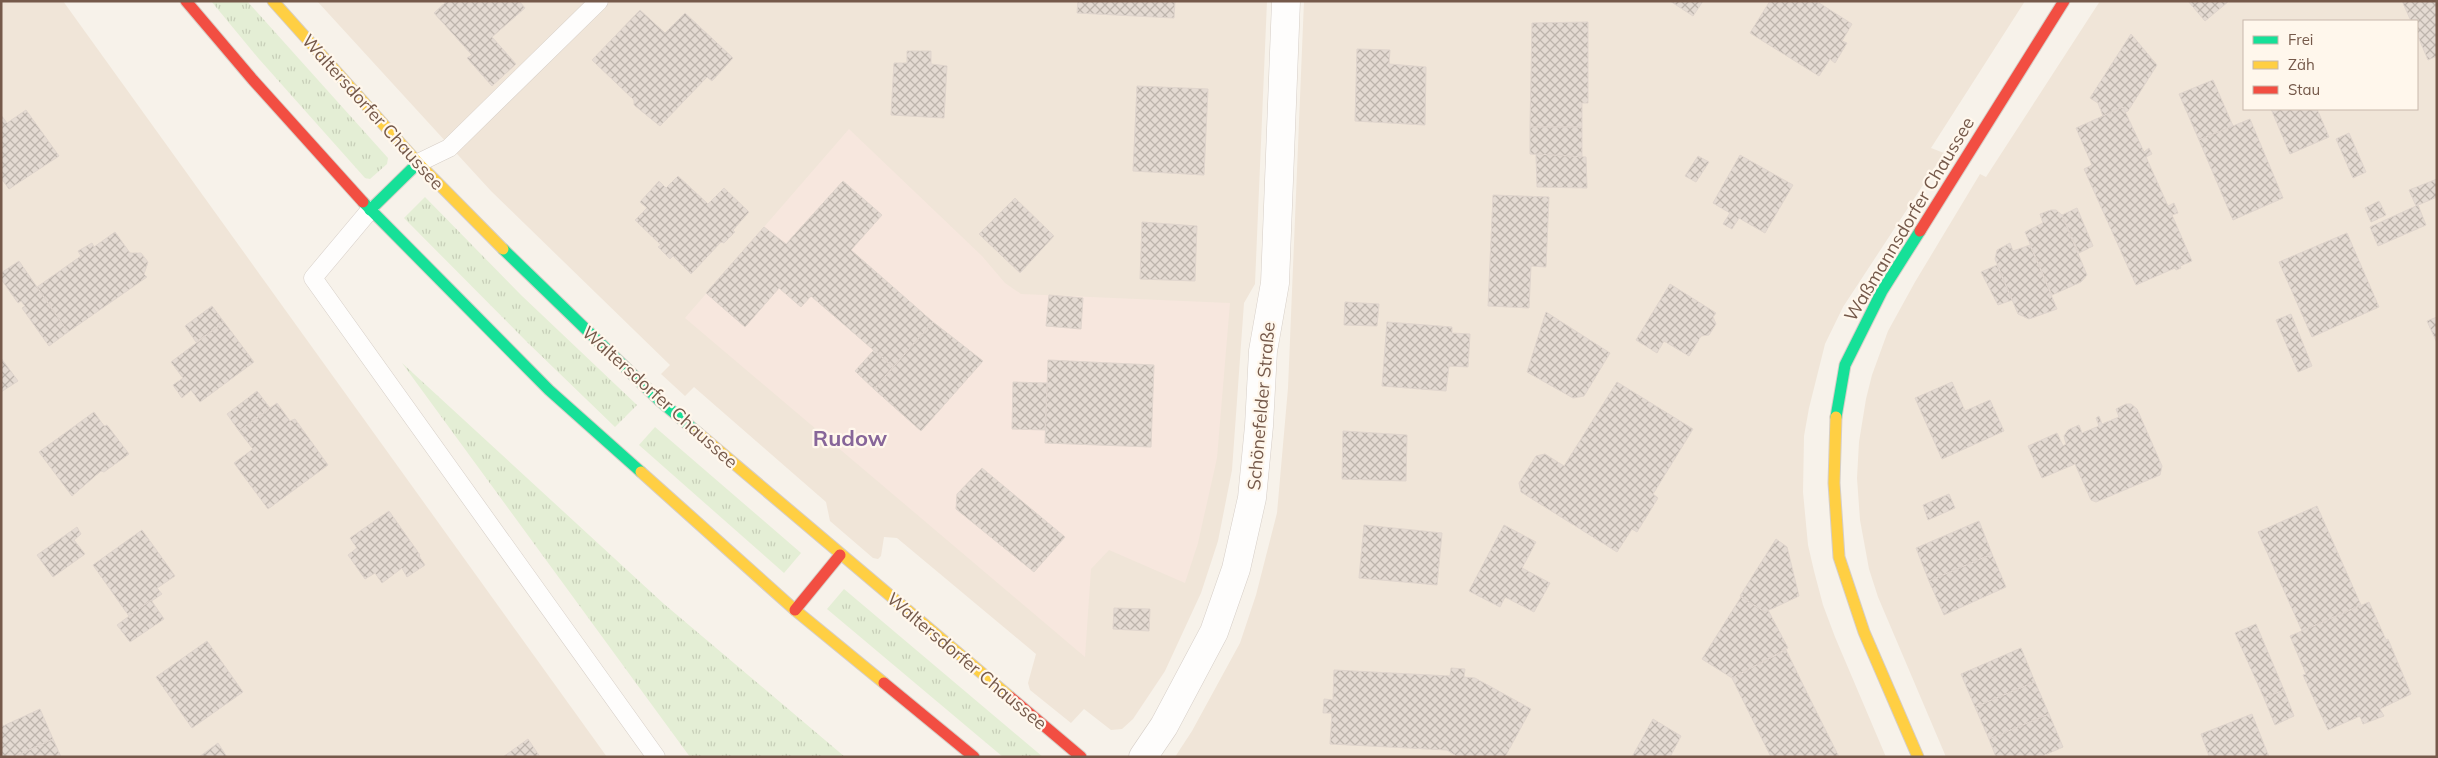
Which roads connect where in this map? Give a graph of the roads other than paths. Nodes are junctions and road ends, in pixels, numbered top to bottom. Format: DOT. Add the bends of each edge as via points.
graph roads {
  1 [pos="186,1"];
  2 [pos="274,1"];
  3 [pos="599,1"];
  4 [pos="1286,1"];
  5 [pos="2064,1"];
  6 [pos="418,163"];
  7 [pos="370,210"];
  8 [pos="840,555"];
  9 [pos="795,610"];
  10 [pos="656,757"];
  11 [pos="974,757"];
  12 [pos="1081,757"];
  13 [pos="1143,757"];
  14 [pos="1918,757"];
  1 -- 7 [label="main road"];
  2 -- 6 [label="main road, Waltersdorfer Chaussee"];
  3 -- 6 [label="lane" via="449,148"];
  4 -- 13 [label="street, Schönefelder Straße" via="1275,283 1262,351 1252,498 1236,569 1214,632 1164,726"];
  5 -- 14 [label="main road, Waßmannsdorfer Chaussee" via="1882,291 1845,364 1838,396 1834,428 1834,482 1839,557 1864,632"];
  6 -- 7 [label="main road"];
  6 -- 8 [label="main road, Waltersdorfer Chaussee" via="538,285 659,400"];
  7 -- 9 [label="main road" via="548,390"];
  7 -- 10 [label="lane" via="313,278"];
  8 -- 9 [label="main road"];
  8 -- 12 [label="main road, Waltersdorfer Chaussee"];
  9 -- 11 [label="main road"];
}
